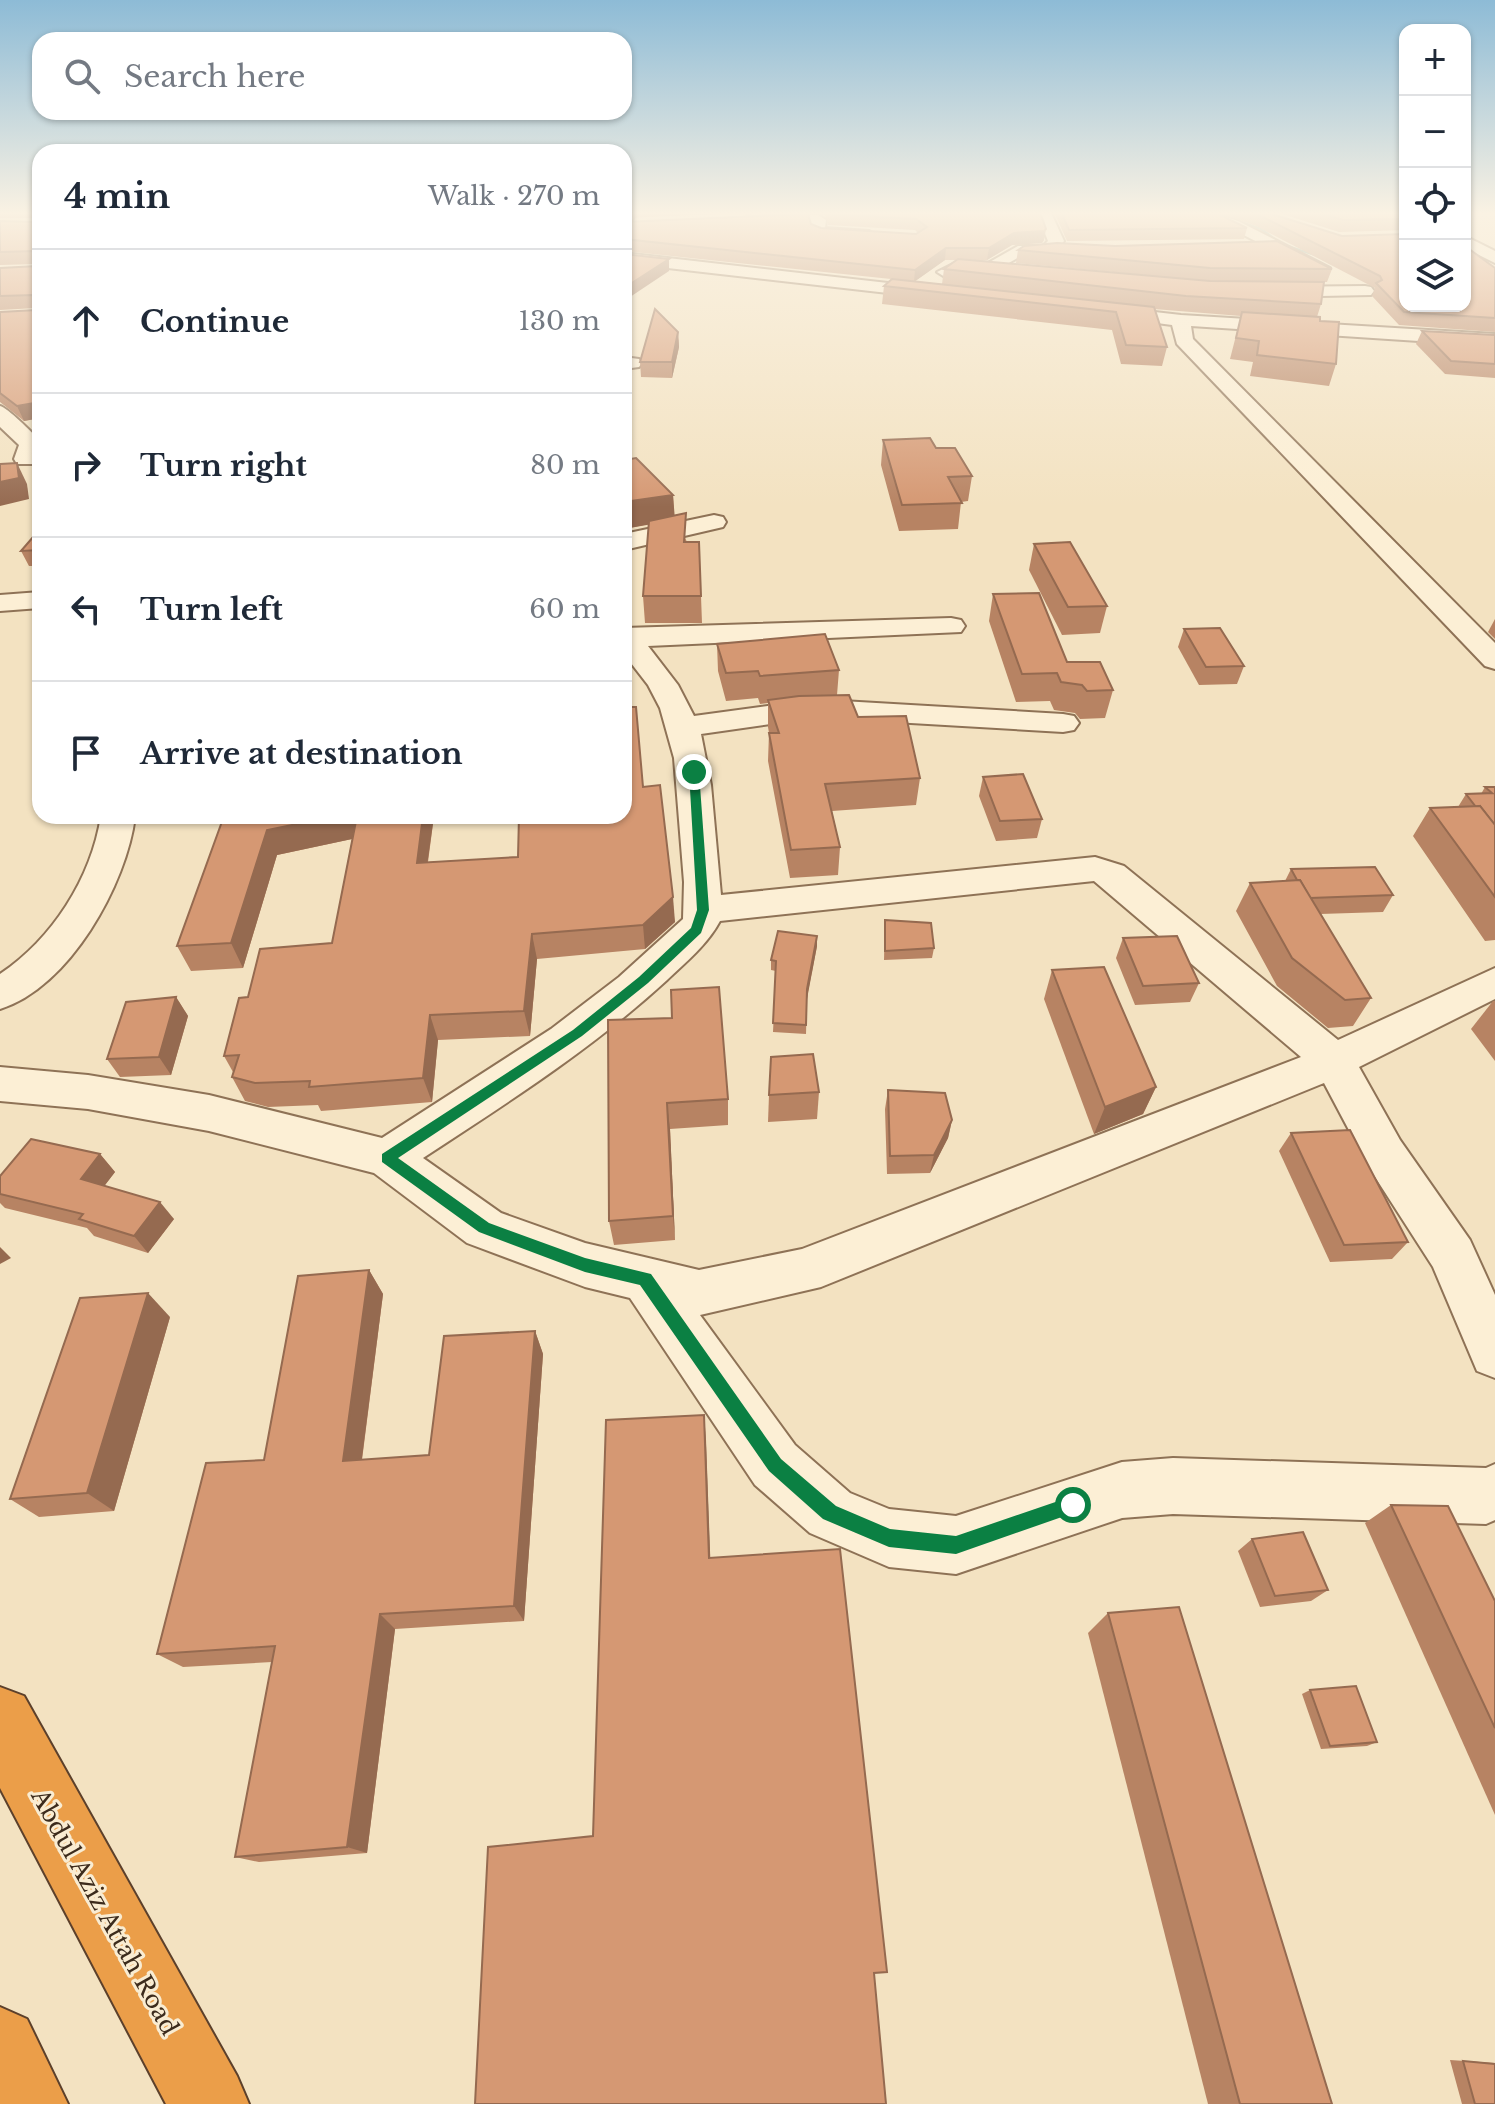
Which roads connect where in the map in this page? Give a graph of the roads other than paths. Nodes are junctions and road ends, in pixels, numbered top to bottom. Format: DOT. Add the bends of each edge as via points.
graph roads {
  1 [pos="1099,311"];
  2 [pos="1383,311"];
  3 [pos="1181,320"];
  4 [pos="1400,334"];
  5 [pos="1495,340"];
  6 [pos="0,412"];
  7 [pos="32,455"];
  8 [pos="0,466"];
  9 [pos="714,522"];
  10 [pos="632,540"];
  11 [pos="32,601"];
  12 [pos="0,603"];
  13 [pos="951,626"];
  14 [pos="632,637"];
  15 [pos="632,645"];
  16 [pos="1495,660"];
  17 [pos="1063,723"];
  18 [pos="685,727"];
  19 [pos="117,824"];
  20 [pos="703,910"];
  21 [pos="1495,982"];
  22 [pos="0,994"];
  23 [pos="1334,1061"];
  24 [pos="0,1084"];
  25 [pos="387,1158"];
  26 [pos="645,1279"];
  27 [pos="1495,1354"];
  28 [pos="1495,1492"];
  29 [pos="0,1720"];
  30 [pos="0,2046"];
  31 [pos="28,2104"];
  32 [pos="209,2104"];
  1 -- 3 [label="street"];
  2 -- 4 [label="street"];
  3 -- 4 [label="street"];
  3 -- 16 [label="street" via="1184,340"];
  4 -- 5 [label="street"];
  6 -- 7 [label="street" via="31,443"];
  7 -- 8 [label="street"];
  9 -- 10 [label="street"];
  11 -- 12 [label="street"];
  13 -- 14 [label="street"];
  15 -- 18 [label="street" via="652,664"];
  17 -- 18 [label="street" via="842,710"];
  18 -- 20 [label="street" via="694,772"];
  19 -- 22 [label="street" via="91,899 43,964"];
  20 -- 23 [label="street" via="1095,869 1127,884"];
  20 -- 25 [label="street" via="696,930 577,1033"];
  21 -- 23 [label="street"];
  23 -- 26 [label="street" via="804,1271 699,1293"];
  23 -- 27 [label="street" via="1384,1153 1453,1255"];
  24 -- 25 [label="street" via="88,1092 209,1113"];
  25 -- 26 [label="street" via="484,1228 585,1265"];
  26 -- 28 [label="street" via="775,1465 830,1513 889,1538 956,1545 1122,1490 1173,1486 1486,1496"];
  29 -- 32 [label="highway, Abdul Aziz Attah Road"];
  30 -- 31 [label="highway"];
}
